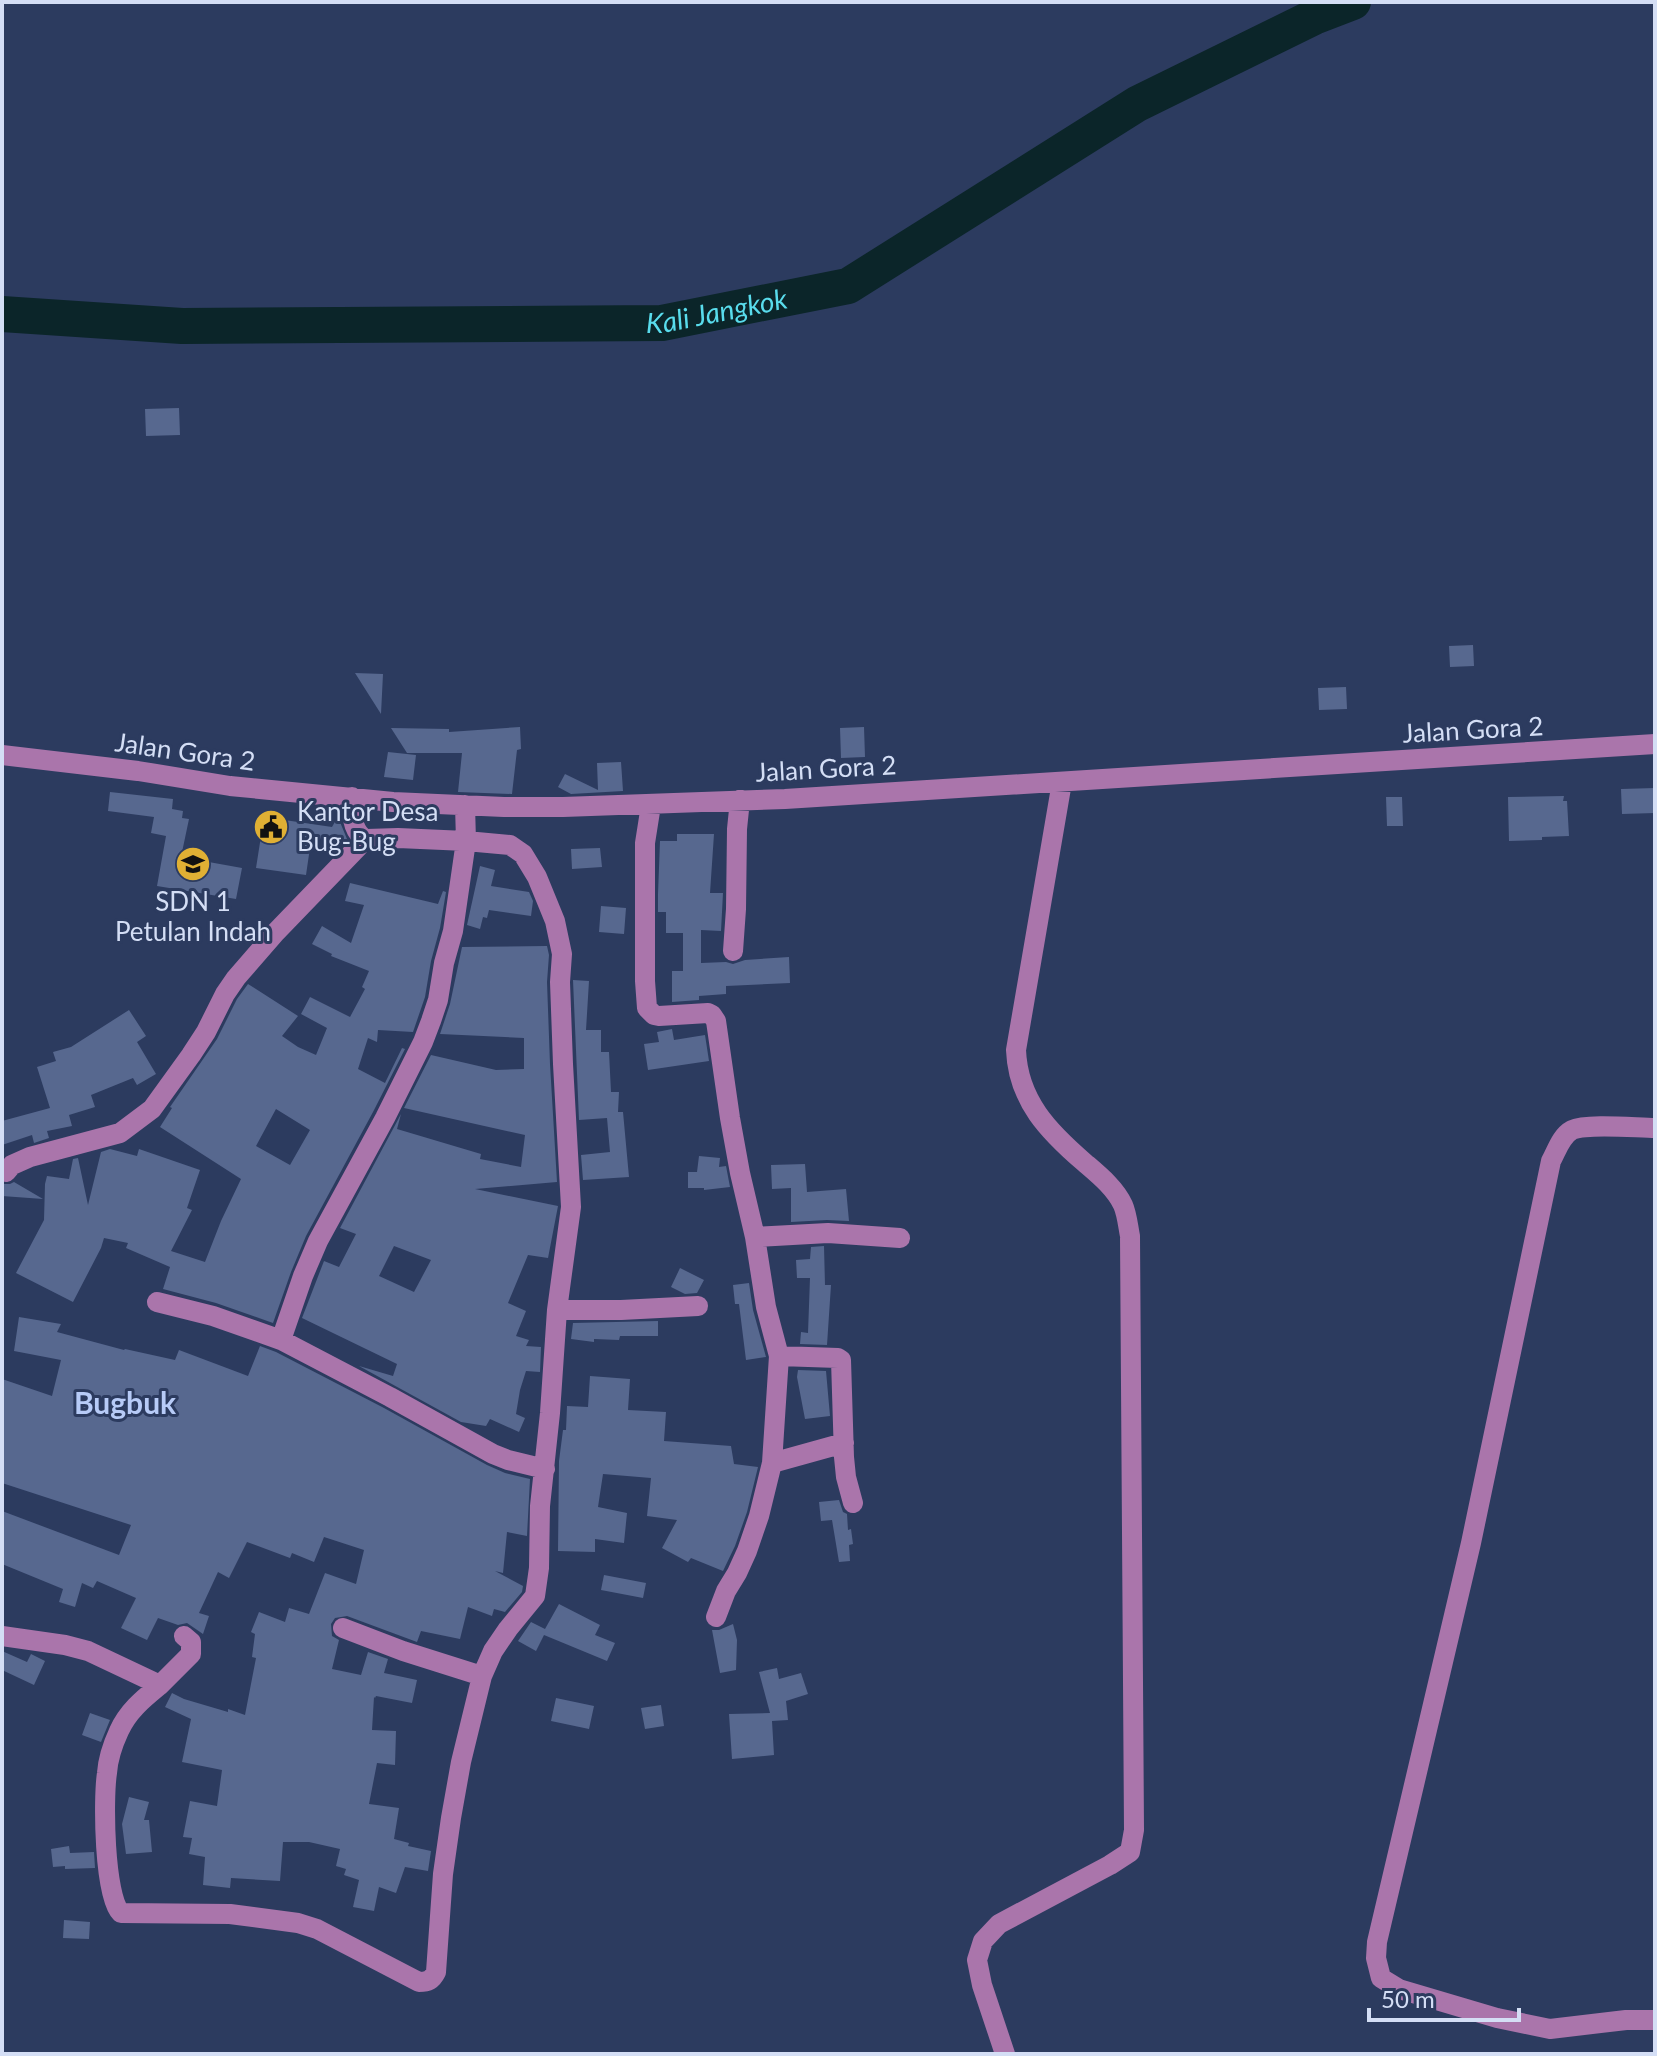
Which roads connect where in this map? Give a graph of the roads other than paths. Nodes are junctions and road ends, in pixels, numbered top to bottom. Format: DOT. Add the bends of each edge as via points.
graph roads {
  1 [pos="1655,744"];
  2 [pos="2,755"];
  3 [pos="1062,782"];
  4 [pos="352,797"];
  5 [pos="740,800"];
  6 [pos="465,805"];
  7 [pos="651,805"];
  8 [pos="362,837"];
  9 [pos="466,841"];
  10 [pos="733,951"];
  11 [pos="1655,1128"];
  12 [pos="3,1176"];
  13 [pos="755,1237"];
  14 [pos="900,1238"];
  15 [pos="157,1302"];
  16 [pos="698,1306"];
  17 [pos="557,1310"];
  18 [pos="281,1340"];
  19 [pos="779,1356"];
  20 [pos="844,1443"];
  21 [pos="772,1463"];
  22 [pos="545,1469"];
  23 [pos="853,1503"];
  24 [pos="716,1617"];
  25 [pos="343,1628"];
  26 [pos="2,1636"];
  27 [pos="184,1636"];
  28 [pos="482,1676"];
  29 [pos="160,1685"];
  30 [pos="1655,2020"];
  31 [pos="1005,2054"];
  1 -- 3 [label="street, Jalan Gora 2"];
  2 -- 4 [label="street, Jalan Gora 2"];
  3 -- 5 [label="street, Jalan Gora 2"];
  3 -- 31 [label="street" via="1016,1050 1017,1071 1039,1116 1058,1140 1112,1188 1130,1236 1134,1830 1130,1852 999,1924 983,1941 977,1960"];
  4 -- 6 [label="street, Jalan Gora 2"];
  4 -- 8 [label="street" via="354,826"];
  5 -- 7 [label="street, Jalan Gora 2"];
  5 -- 10 [label="street"];
  6 -- 7 [label="street, Jalan Gora 2"];
  6 -- 9 [label="street"];
  7 -- 13 [label="street" via="645,843 647,1008 659,1016 708,1013 715,1018"];
  8 -- 9 [label="street"];
  8 -- 12 [label="street" via="236,978 152,1109 120,1133 30,1157"];
  9 -- 17 [label="street" via="510,845 523,854 559,934 571,1207"];
  9 -- 18 [label="street" via="453,931 431,1021 392,1106 318,1241"];
  11 -- 30 [label="street" via="1574,1129 1563,1137 1551,1161 1376,1958 1381,1978 1399,1989 1497,2018 1550,2029"];
  13 -- 14 [label="street" via="828,1233"];
  13 -- 19 [label="street"];
  15 -- 18 [label="street"];
  16 -- 17 [label="street"];
  17 -- 22 [label="street"];
  18 -- 22 [label="street" via="493,1454"];
  19 -- 20 [label="street" via="840,1358"];
  19 -- 21 [label="street"];
  20 -- 21 [label="street"];
  20 -- 23 [label="street"];
  21 -- 24 [label="street" via="747,1551"];
  22 -- 28 [label="street" via="535,1596 493,1651"];
  25 -- 28 [label="street"];
  26 -- 29 [label="street" via="88,1651"];
  27 -- 29 [label="street" via="191,1642 191,1654"];
  28 -- 29 [label="street" via="451,1818 436,1972 427,1982 298,1923 230,1914 124,1914 117,1909 105,1832 107,1772 126,1717"];
}
